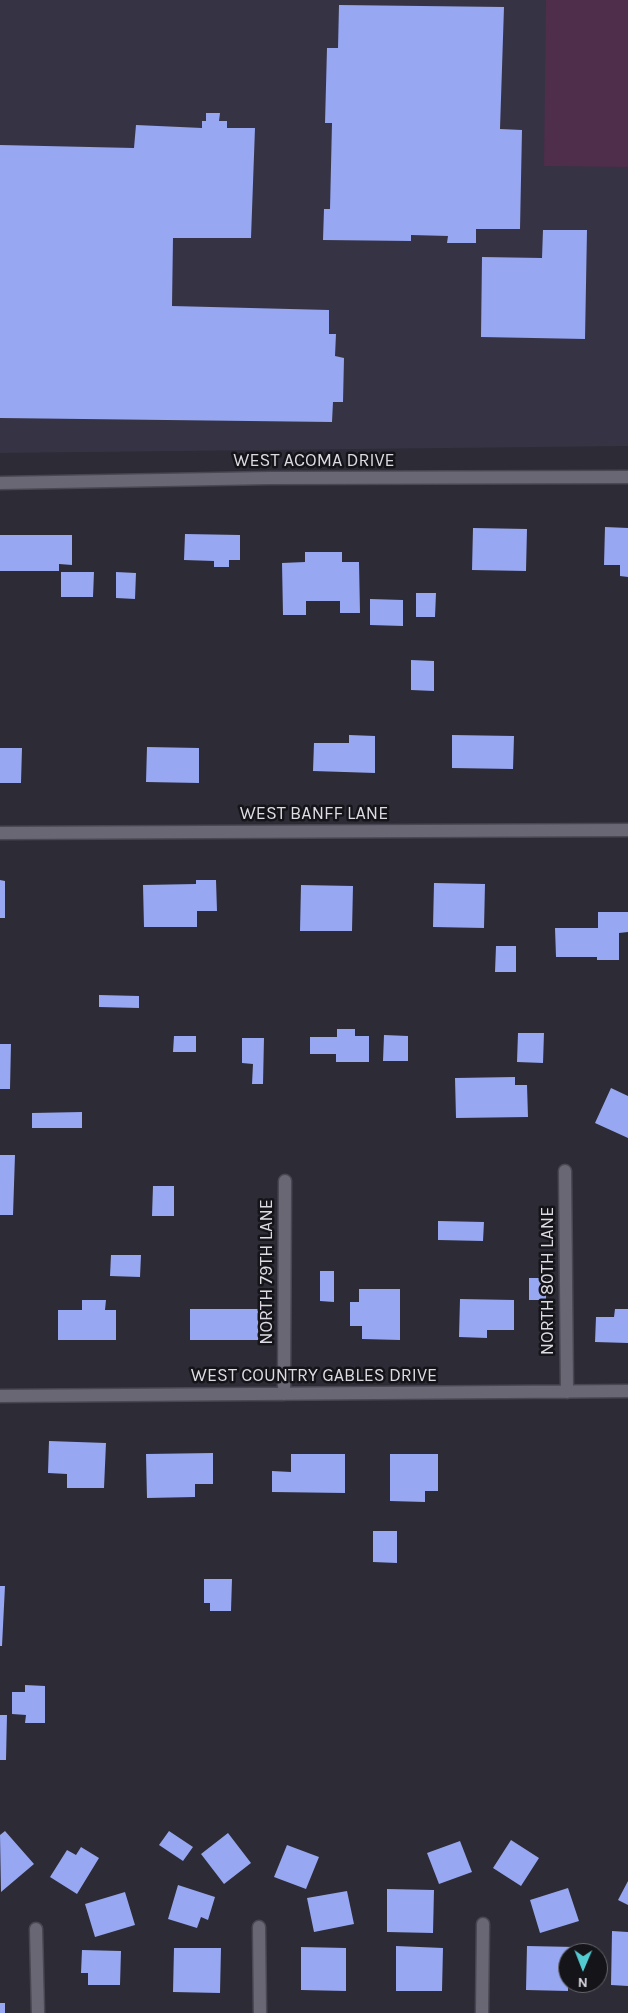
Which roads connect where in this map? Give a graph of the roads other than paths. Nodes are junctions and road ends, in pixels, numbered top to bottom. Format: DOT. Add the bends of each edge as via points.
graph roads {
  1 [pos="628,477"];
  2 [pos="0,483"];
  3 [pos="628,830"];
  4 [pos="0,833"];
  5 [pos="565,1171"];
  6 [pos="285,1181"];
  7 [pos="628,1391"];
  8 [pos="567,1392"];
  9 [pos="284,1394"];
  10 [pos="0,1396"];
  11 [pos="483,1924"];
  12 [pos="36,1928"];
  13 [pos="259,1928"];
  14 [pos="38,2013"];
  15 [pos="260,2013"];
  16 [pos="482,2013"];
  1 -- 2 [label="street, WEST ACOMA DRIVE"];
  3 -- 4 [label="street, WEST BANFF LANE"];
  5 -- 8 [label="street, NORTH 80TH LANE"];
  6 -- 9 [label="street, NORTH 79TH LANE"];
  7 -- 8 [label="street, WEST COUNTRY GABLES DRIVE"];
  8 -- 9 [label="street, WEST COUNTRY GABLES DRIVE"];
  9 -- 10 [label="street, WEST COUNTRY GABLES DRIVE"];
  11 -- 16 [label="street"];
  12 -- 14 [label="street"];
  13 -- 15 [label="street"];
}
